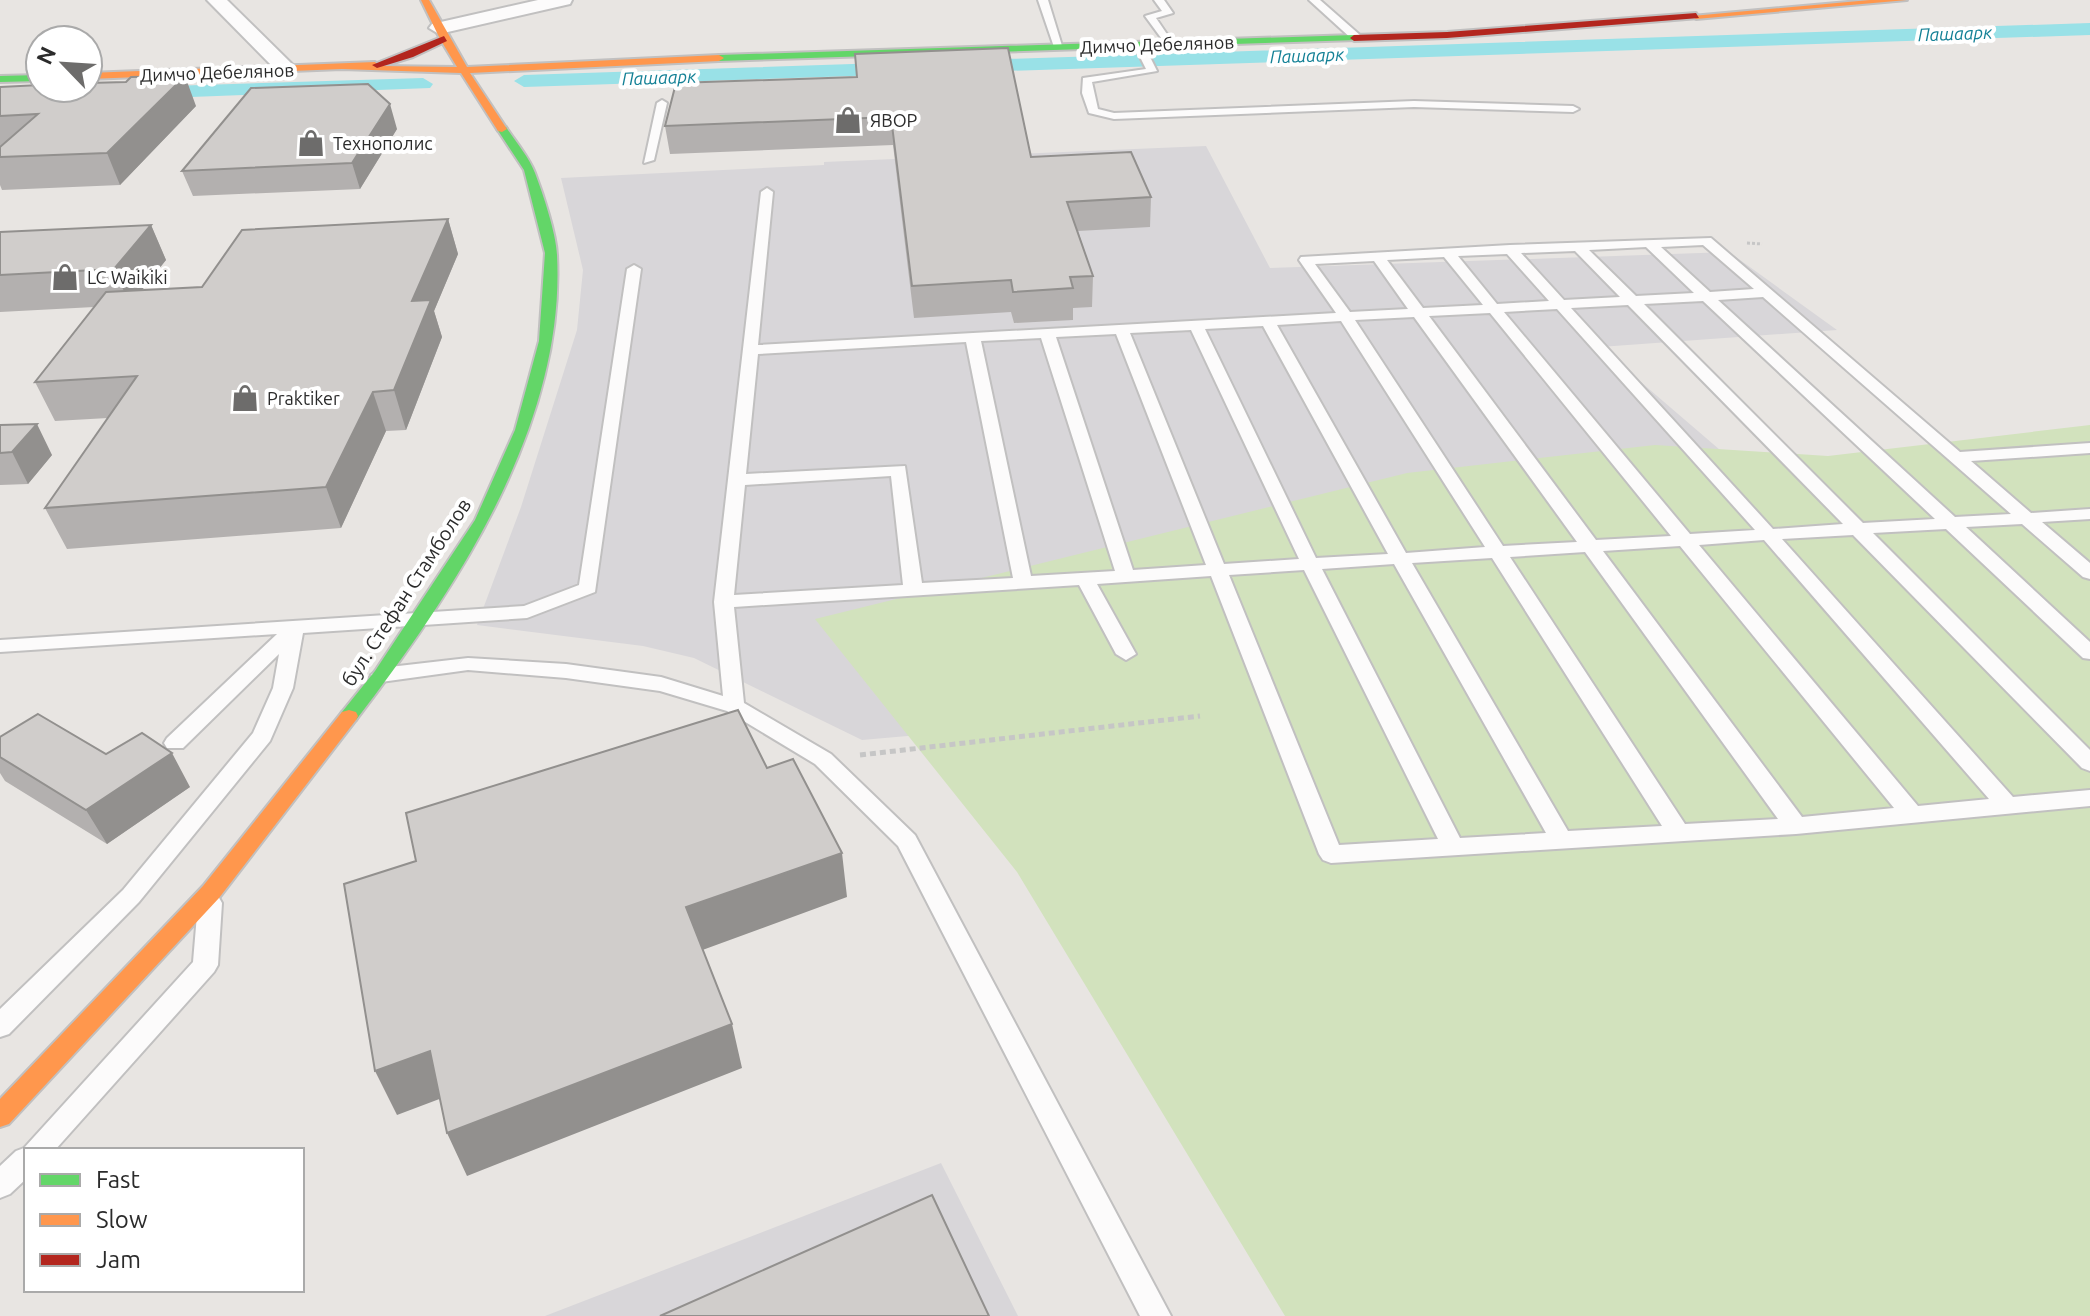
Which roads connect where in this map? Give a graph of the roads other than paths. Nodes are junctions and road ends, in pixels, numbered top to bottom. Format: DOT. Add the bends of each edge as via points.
graph roads {
  1 [pos="216,0"];
  2 [pos="425,0"];
  3 [pos="563,0"];
  4 [pos="1043,0"];
  5 [pos="1159,0"];
  6 [pos="1314,0"];
  7 [pos="1903,0"];
  8 [pos="442,33"];
  9 [pos="1357,38"];
  10 [pos="1171,44"];
  11 [pos="1059,47"];
  12 [pos="1145,56"];
  13 [pos="377,65"];
  14 [pos="463,66"];
  15 [pos="346,68"];
  16 [pos="287,70"];
  17 [pos="104,76"];
  18 [pos="24,78"];
  19 [pos="0,79"];
  20 [pos="662,103"];
  21 [pos="1573,109"];
  22 [pos="648,160"];
  23 [pos="767,192"];
  24 [pos="1649,243"];
  25 [pos="1578,246"];
  26 [pos="1510,249"];
  27 [pos="1447,252"];
  28 [pos="1377,256"];
  29 [pos="634,269"];
  30 [pos="1765,293"];
  31 [pos="1708,296"];
  32 [pos="1634,300"];
  33 [pos="1558,305"];
  34 [pos="1493,308"];
  35 [pos="1421,312"];
  36 [pos="1346,317"];
  37 [pos="1268,321"];
  38 [pos="1196,325"];
  39 [pos="1121,329"];
  40 [pos="1047,333"];
  41 [pos="973,338"];
  42 [pos="751,350"];
  43 [pos="2090,448"];
  44 [pos="1955,457"];
  45 [pos="737,480"];
  46 [pos="2090,514"];
  47 [pos="2025,517"];
  48 [pos="1951,522"];
  49 [pos="1857,528"];
  50 [pos="1768,534"];
  51 [pos="1685,539"];
  52 [pos="1592,545"];
  53 [pos="1496,552"];
  54 [pos="1399,557"];
  55 [pos="1310,564"];
  56 [pos="1217,570"];
  57 [pos="2090,573"];
  58 [pos="1126,576"];
  59 [pos="1085,579"];
  60 [pos="1023,583"];
  61 [pos="913,590"];
  62 [pos="724,602"];
  63 [pos="417,622"];
  64 [pos="294,629"];
  65 [pos="0,646"];
  66 [pos="2090,653"];
  67 [pos="1126,654"];
  68 [pos="381,675"];
  69 [pos="734,706"];
  70 [pos="175,743"];
  71 [pos="2090,763"];
  72 [pos="2090,798"];
  73 [pos="2008,806"];
  74 [pos="1912,815"];
  75 [pos="1796,826"];
  76 [pos="1679,834"];
  77 [pos="1562,841"];
  78 [pos="1454,848"];
  79 [pos="211,892"];
  80 [pos="0,1026"];
  81 [pos="0,1116"];
  82 [pos="39,1148"];
  83 [pos="24,1162"];
  84 [pos="0,1185"];
  85 [pos="1156,1316"];
  1 -- 16 [label="street"];
  2 -- 8 [label="street, бул. Стефан Стамболов"];
  3 -- 8 [label="street"];
  4 -- 11 [label="lane"];
  5 -- 10 [label="lane" via="1168,13 1150,16"];
  6 -- 9 [label="lane"];
  7 -- 9 [label="street, Димчо Дебелянов"];
  8 -- 13 [label="street" via="410,55"];
  8 -- 14 [label="street, бул. Стефан Стамболов"];
  9 -- 10 [label="street, Димчо Дебелянов"];
  10 -- 12 [label="street, Димчо Дебелянов"];
  11 -- 12 [label="street, Димчо Дебелянов"];
  11 -- 14 [label="street, Димчо Дебелянов"];
  12 -- 21 [label="lane" via="1152,71 1147,74 1087,80 1093,111 1114,116 1457,104"];
  13 -- 14 [label="street"];
  13 -- 15 [label="street"];
  14 -- 15 [label="street"];
  14 -- 63 [label="street, бул. Стефан Стамболов" via="529,170 551,253 546,341 522,430 483,520"];
  15 -- 16 [label="street, Димчо Дебелянов"];
  16 -- 17 [label="street, Димчо Дебелянов"];
  18 -- 19 [label="street"];
  20 -- 22 [label="lane"];
  23 -- 42 [label="lane"];
  24 -- 25 [label="lane"];
  24 -- 30 [label="lane" via="1706,241"];
  24 -- 31 [label="lane"];
  25 -- 26 [label="lane"];
  25 -- 32 [label="lane"];
  26 -- 27 [label="lane"];
  26 -- 33 [label="lane"];
  27 -- 28 [label="lane"];
  27 -- 34 [label="lane"];
  28 -- 35 [label="lane"];
  28 -- 36 [label="lane" via="1306,260"];
  29 -- 63 [label="lane" via="588,588 527,612"];
  30 -- 31 [label="lane"];
  30 -- 44 [label="lane"];
  31 -- 32 [label="lane"];
  31 -- 48 [label="lane"];
  32 -- 33 [label="lane"];
  32 -- 49 [label="lane"];
  33 -- 34 [label="lane"];
  33 -- 50 [label="lane"];
  34 -- 35 [label="lane"];
  34 -- 51 [label="lane"];
  35 -- 36 [label="lane"];
  35 -- 52 [label="lane"];
  36 -- 37 [label="lane"];
  36 -- 53 [label="lane"];
  37 -- 38 [label="lane"];
  37 -- 54 [label="lane"];
  38 -- 39 [label="lane"];
  38 -- 55 [label="lane"];
  39 -- 40 [label="lane"];
  39 -- 56 [label="lane"];
  40 -- 41 [label="lane"];
  40 -- 58 [label="lane"];
  41 -- 42 [label="lane"];
  41 -- 60 [label="lane"];
  42 -- 45 [label="lane"];
  43 -- 44 [label="lane"];
  44 -- 47 [label="lane"];
  45 -- 61 [label="lane" via="899,470"];
  45 -- 62 [label="lane"];
  46 -- 47 [label="lane"];
  47 -- 48 [label="lane"];
  47 -- 57 [label="lane"];
  48 -- 49 [label="lane"];
  48 -- 66 [label="lane"];
  49 -- 50 [label="lane"];
  49 -- 71 [label="lane"];
  50 -- 51 [label="lane"];
  50 -- 73 [label="lane"];
  51 -- 52 [label="lane"];
  51 -- 74 [label="lane"];
  52 -- 53 [label="lane"];
  52 -- 75 [label="lane"];
  53 -- 54 [label="lane"];
  53 -- 76 [label="lane"];
  54 -- 55 [label="lane"];
  54 -- 77 [label="lane"];
  55 -- 56 [label="lane"];
  55 -- 78 [label="lane"];
  56 -- 58 [label="lane"];
  56 -- 78 [label="lane" via="1331,854"];
  58 -- 59 [label="lane"];
  59 -- 60 [label="lane"];
  59 -- 67 [label="lane"];
  60 -- 61 [label="lane"];
  61 -- 62 [label="lane"];
  62 -- 69 [label="lane"];
  63 -- 64 [label="lane"];
  63 -- 68 [label="street, бул. Стефан Стамболов"];
  64 -- 65 [label="lane"];
  64 -- 70 [label="lane"];
  64 -- 80 [label="lane" via="283,688 262,736 131,896"];
  68 -- 69 [label="lane" via="468,664 566,671 661,684"];
  68 -- 79 [label="street, бул. Стефан Стамболов"];
  69 -- 85 [label="lane" via="823,759 907,841"];
  72 -- 73 [label="lane"];
  73 -- 74 [label="lane"];
  74 -- 75 [label="lane"];
  75 -- 76 [label="lane"];
  76 -- 77 [label="lane"];
  77 -- 78 [label="lane"];
  79 -- 81 [label="street, бул. Стефан Стамболов"];
  79 -- 82 [label="lane" via="205,965"];
  83 -- 84 [label="lane"];
}
